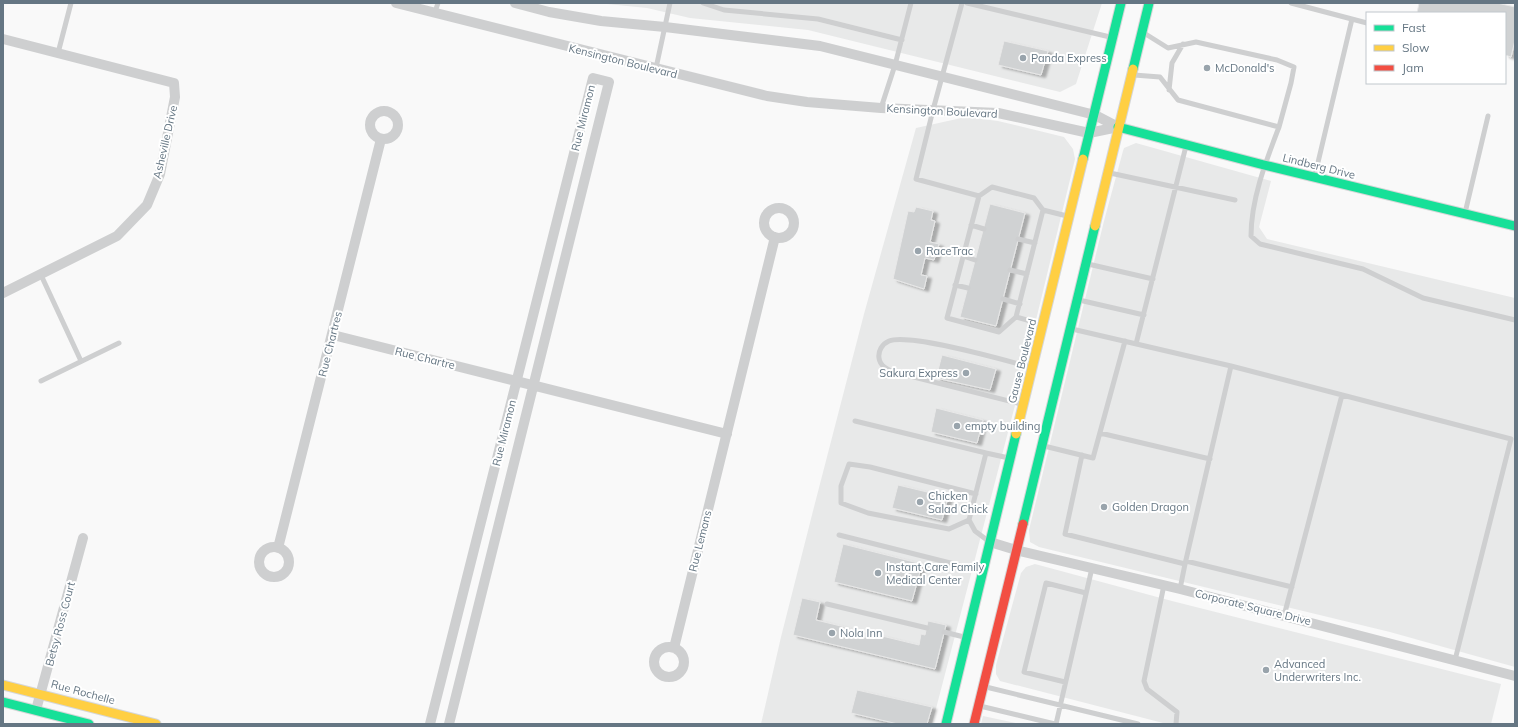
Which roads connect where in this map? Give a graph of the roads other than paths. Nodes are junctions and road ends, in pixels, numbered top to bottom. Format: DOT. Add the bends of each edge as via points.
graph roads {
  1 [pos="71,3"];
  2 [pos="396,3"];
  3 [pos="515,3"];
  4 [pos="670,3"];
  5 [pos="703,3"];
  6 [pos="911,3"];
  7 [pos="962,3"];
  8 [pos="967,3"];
  9 [pos="1121,3"];
  10 [pos="1149,3"];
  11 [pos="1291,3"];
  12 [pos="436,8"];
  13 [pos="1352,19"];
  14 [pos="1366,22"];
  15 [pos="665,27"];
  16 [pos="1143,32"];
  17 [pos="1113,38"];
  18 [pos="3,39"];
  19 [pos="902,40"];
  20 [pos="1183,44"];
  21 [pos="58,53"];
  22 [pos="895,65"];
  23 [pos="656,68"];
  24 [pos="1133,74"];
  25 [pos="942,76"];
  26 [pos="1169,90"];
  27 [pos="880,108"];
  28 [pos="933,110"];
  29 [pos="1095,115"];
  30 [pos="1488,116"];
  31 [pos="1118,127"];
  32 [pos="1279,127"];
  33 [pos="1089,133"];
  34 [pos="381,139"];
  35 [pos="1186,145"];
  36 [pos="1264,165"];
  37 [pos="1107,172"];
  38 [pos="1314,177"];
  39 [pos="1176,187"];
  40 [pos="979,196"];
  41 [pos="1235,200"];
  42 [pos="1043,210"];
  43 [pos="1465,214"];
  44 [pos="1070,216"];
  45 [pos="971,225"];
  46 [pos="1515,226"];
  47 [pos="984,229"];
  48 [pos="775,238"];
  49 [pos="1018,239"];
  50 [pos="1035,244"];
  51 [pos="963,256"];
  52 [pos="975,260"];
  53 [pos="1085,263"];
  54 [pos="1010,270"];
  55 [pos="41,274"];
  56 [pos="1027,274"];
  57 [pos="1153,279"];
  58 [pos="955,285"];
  59 [pos="968,288"];
  60 [pos="3,293"];
  61 [pos="1003,299"];
  62 [pos="1076,299"];
  63 [pos="1020,304"];
  64 [pos="1144,315"];
  65 [pos="1016,317"];
  66 [pos="1515,320"];
  67 [pos="1043,324"];
  68 [pos="1069,328"];
  69 [pos="333,335"];
  70 [pos="1125,341"];
  71 [pos="119,343"];
  72 [pos="1136,344"];
  73 [pos="81,361"];
  74 [pos="1231,366"];
  75 [pos="1033,368"];
  76 [pos="41,381"];
  77 [pos="517,381"];
  78 [pos="534,385"];
  79 [pos="1342,395"];
  80 [pos="1024,405"];
  81 [pos="855,421"];
  82 [pos="1100,433"];
  83 [pos="727,434"];
  84 [pos="1041,445"];
  85 [pos="986,452"];
  86 [pos="1082,455"];
  87 [pos="1010,458"];
  88 [pos="1210,459"];
  89 [pos="976,494"];
  90 [pos="969,520"];
  91 [pos="840,535"];
  92 [pos="83,538"];
  93 [pos="990,542"];
  94 [pos="278,548"];
  95 [pos="1016,550"];
  96 [pos="1186,563"];
  97 [pos="1092,568"];
  98 [pos="984,571"];
  99 [pos="1164,585"];
  100 [pos="1292,587"];
  101 [pos="1180,588"];
  102 [pos="1086,593"];
  103 [pos="827,604"];
  104 [pos="1284,616"];
  105 [pos="927,628"];
  106 [pos="944,632"];
  107 [pos="967,638"];
  108 [pos="674,648"];
  109 [pos="1456,660"];
  110 [pos="1515,676"];
  111 [pos="1065,682"];
  112 [pos="3,685"];
  113 [pos="983,686"];
  114 [pos="41,694"];
  115 [pos="3,702"];
  116 [pos="979,705"];
  117 [pos="1060,706"];
  118 [pos="36,710"];
  119 [pos="89,724"];
  120 [pos="156,724"];
  121 [pos="430,724"];
  122 [pos="449,724"];
  123 [pos="946,724"];
  124 [pos="974,724"];
  125 [pos="1055,724"];
  126 [pos="1138,724"];
  127 [pos="1176,724"];
  1 -- 21 [label="lane"];
  2 -- 12 [label="street, Kensington Boulevard"];
  3 -- 15 [label="street, Kensington Boulevard" via="601,21"];
  4 -- 15 [label="lane"];
  5 -- 19 [label="lane" via="724,10 818,19"];
  6 -- 19 [label="lane"];
  7 -- 25 [label="lane"];
  8 -- 17 [label="lane"];
  9 -- 17 [label="main road, Gause Boulevard"];
  10 -- 16 [label="main road"];
  11 -- 13 [label="lane"];
  12 -- 23 [label="street, Kensington Boulevard" via="550,43"];
  13 -- 14 [label="lane"];
  13 -- 38 [label="lane"];
  15 -- 22 [label="street, Kensington Boulevard" via="820,46"];
  15 -- 23 [label="lane"];
  16 -- 20 [label="lane" via="1168,48"];
  16 -- 24 [label="main road"];
  17 -- 29 [label="main road, Gause Boulevard"];
  18 -- 21 [label="street, Asheville Drive"];
  19 -- 22 [label="lane"];
  20 -- 26 [label="lane" via="1172,64"];
  20 -- 32 [label="lane" via="1196,42 1277,60 1294,67"];
  21 -- 55 [label="street, Asheville Drive" via="174,83 175,97 160,174 147,205 117,236"];
  22 -- 25 [label="street, Kensington Boulevard"];
  22 -- 27 [label="lane"];
  23 -- 27 [label="street, Kensington Boulevard" via="767,96"];
  24 -- 26 [label="lane" via="1160,77"];
  24 -- 31 [label="main road"];
  25 -- 28 [label="lane"];
  25 -- 29 [label="street, Kensington Boulevard"];
  26 -- 32 [label="lane" via="1178,100"];
  27 -- 28 [label="street, Kensington Boulevard"];
  28 -- 33 [label="street, Kensington Boulevard" via="998,113"];
  28 -- 40 [label="lane" via="916,179"];
  29 -- 31 [label="street, Kensington Boulevard"];
  29 -- 33 [label="main road, Gause Boulevard"];
  30 -- 43 [label="lane"];
  31 -- 33 [label="street, Kensington Boulevard"];
  31 -- 35 [label="main road, Lindberg Drive"];
  31 -- 37 [label="main road"];
  32 -- 36 [label="lane"];
  33 -- 44 [label="main road, Gause Boulevard"];
  34 -- 69 [label="street, Rue Chartres"];
  35 -- 36 [label="main road, Lindberg Drive"];
  35 -- 39 [label="lane"];
  36 -- 38 [label="main road, Lindberg Drive"];
  36 -- 66 [label="lane" via="1251,222 1251,236 1260,244 1363,269 1422,298"];
  37 -- 39 [label="lane"];
  37 -- 53 [label="main road"];
  38 -- 43 [label="main road, Lindberg Drive"];
  39 -- 41 [label="lane"];
  39 -- 57 [label="lane"];
  40 -- 42 [label="lane" via="992,187 1034,198"];
  40 -- 45 [label="lane"];
  42 -- 44 [label="lane"];
  42 -- 50 [label="lane"];
  43 -- 46 [label="main road, Lindberg Drive"];
  44 -- 67 [label="main road, Gause Boulevard"];
  45 -- 47 [label="lane"];
  45 -- 51 [label="lane"];
  48 -- 83 [label="street, Rue Lemans"];
  49 -- 50 [label="lane"];
  50 -- 56 [label="lane"];
  51 -- 52 [label="lane"];
  51 -- 58 [label="lane"];
  53 -- 57 [label="lane"];
  53 -- 62 [label="main road"];
  54 -- 56 [label="lane"];
  55 -- 60 [label="street, Asheville Drive"];
  55 -- 73 [label="lane"];
  56 -- 63 [label="lane"];
  57 -- 64 [label="lane"];
  58 -- 59 [label="lane"];
  58 -- 65 [label="lane" via="947,318 999,332"];
  61 -- 63 [label="lane"];
  62 -- 64 [label="lane"];
  62 -- 68 [label="main road"];
  63 -- 65 [label="lane"];
  64 -- 72 [label="lane"];
  65 -- 67 [label="lane"];
  67 -- 75 [label="main road, Gause Boulevard"];
  68 -- 70 [label="lane"];
  68 -- 84 [label="main road"];
  69 -- 77 [label="street, Rue Chartre"];
  69 -- 94 [label="street, Rue Chartres"];
  70 -- 72 [label="lane"];
  70 -- 82 [label="lane"];
  71 -- 73 [label="lane"];
  72 -- 74 [label="lane"];
  73 -- 76 [label="lane"];
  74 -- 79 [label="lane"];
  74 -- 88 [label="lane"];
  75 -- 80 [label="main road, Gause Boulevard"];
  75 -- 80 [label="lane" via="946,345 897,340 889,341 881,347 879,354 879,361 885,368 894,372"];
  77 -- 78 [label="street"];
  77 -- 78 [label="street, Rue Miramon" via="593,78 609,82"];
  77 -- 121 [label="street, Rue Miramon"];
  78 -- 83 [label="street"];
  78 -- 122 [label="street, Rue Miramon"];
  79 -- 100 [label="lane"];
  79 -- 109 [label="lane" via="1511,439"];
  80 -- 87 [label="main road, Gause Boulevard"];
  81 -- 85 [label="lane"];
  82 -- 86 [label="lane" via="1093,458"];
  82 -- 88 [label="lane"];
  83 -- 108 [label="street, Rue Lemans"];
  84 -- 86 [label="lane"];
  84 -- 95 [label="main road"];
  85 -- 87 [label="lane"];
  85 -- 89 [label="lane"];
  86 -- 96 [label="lane" via="1065,534"];
  87 -- 93 [label="main road, Gause Boulevard"];
  88 -- 96 [label="lane"];
  89 -- 90 [label="lane"];
  89 -- 90 [label="lane" via="849,464 841,486 841,503 868,513 949,529"];
  90 -- 93 [label="lane" via="974,531"];
  91 -- 98 [label="lane"];
  92 -- 114 [label="street, Betsy Ross Court"];
  93 -- 95 [label="street, Corporate Square Drive"];
  93 -- 98 [label="main road, Gause Boulevard"];
  95 -- 97 [label="street, Corporate Square Drive"];
  95 -- 113 [label="main road"];
  96 -- 100 [label="lane"];
  96 -- 101 [label="lane"];
  97 -- 99 [label="street, Corporate Square Drive"];
  97 -- 102 [label="lane"];
  98 -- 107 [label="main road, Gause Boulevard"];
  99 -- 101 [label="street, Corporate Square Drive"];
  99 -- 127 [label="lane" via="1144,681 1147,689 1177,712"];
  100 -- 104 [label="lane"];
  101 -- 104 [label="street, Corporate Square Drive"];
  102 -- 111 [label="lane"];
  102 -- 111 [label="lane" via="1046,583 1024,672"];
  103 -- 105 [label="lane"];
  104 -- 109 [label="street, Corporate Square Drive"];
  106 -- 107 [label="lane"];
  107 -- 123 [label="main road, Gause Boulevard"];
  109 -- 110 [label="street, Corporate Square Drive"];
  111 -- 117 [label="lane"];
  112 -- 114 [label="main road, Rue Rochelle"];
  113 -- 116 [label="main road"];
  113 -- 117 [label="lane"];
  114 -- 118 [label="street, Betsy Ross Court"];
  114 -- 120 [label="main road, Rue Rochelle"];
  115 -- 118 [label="main road"];
  116 -- 124 [label="main road"];
  116 -- 125 [label="lane"];
  117 -- 125 [label="lane"];
  117 -- 126 [label="lane"];
  118 -- 119 [label="main road"];
}
